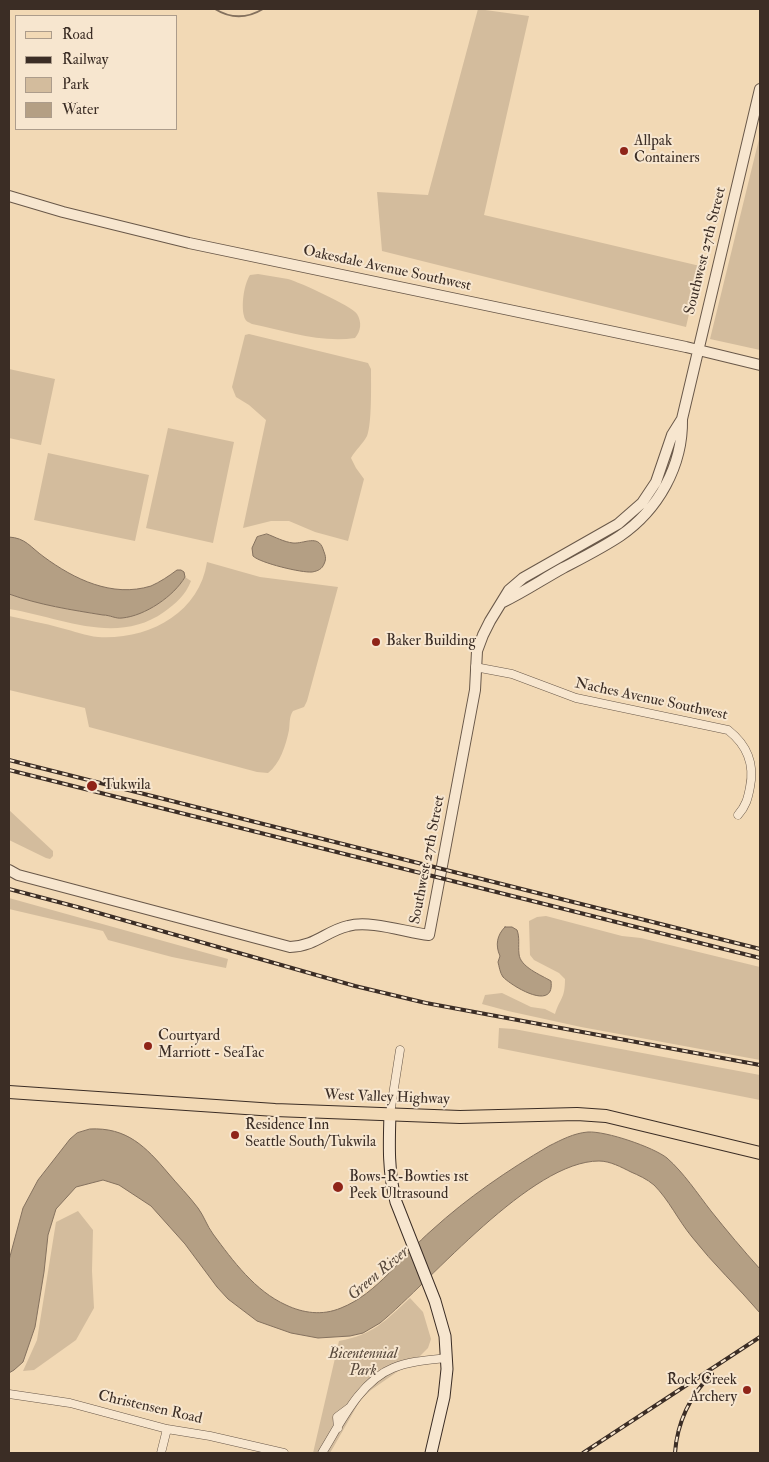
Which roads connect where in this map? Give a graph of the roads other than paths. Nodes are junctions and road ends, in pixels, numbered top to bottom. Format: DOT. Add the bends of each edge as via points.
graph roads {
  1 [pos="760,89"];
  2 [pos="9,196"];
  3 [pos="698,350"];
  4 [pos="760,365"];
  5 [pos="476,666"];
  6 [pos="738,815"];
  7 [pos="9,870"];
  8 [pos="400,1050"];
  9 [pos="9,1092"];
  10 [pos="390,1114"];
  11 [pos="760,1153"];
  12 [pos="447,1358"];
  13 [pos="9,1394"];
  14 [pos="167,1429"];
  15 [pos="161,1453"];
  16 [pos="284,1453"];
  17 [pos="322,1453"];
  18 [pos="430,1453"];
  1 -- 3 [label="street, Southwest 27th Street"];
  2 -- 3 [label="street, Oakesdale Avenue Southwest" via="189,243"];
  3 -- 4 [label="street, Oakesdale Avenue Southwest"];
  3 -- 5 [label="street, Southwest 27th Street" via="682,419 682,438 674,468 661,494 645,515 619,537 503,602 483,635"];
  5 -- 6 [label="street, Naches Avenue Southwest" via="512,674 576,698 728,730 744,744 752,765 747,802"];
  5 -- 7 [label="street, Southwest 27th Street" via="475,690 429,935 362,924 344,927 312,943 283,946"];
  8 -- 10 [label="street"];
  9 -- 10 [label="main road, West Valley Highway" via="275,1110"];
  10 -- 11 [label="main road, West Valley Highway" via="606,1116"];
  10 -- 12 [label="main road" via="391,1186 435,1301 444,1331"];
  12 -- 17 [label="street" via="392,1368 367,1385 353,1404 337,1417 338,1428"];
  12 -- 18 [label="main road" via="444,1397"];
  13 -- 14 [label="street, Christensen Road" via="92,1408"];
  14 -- 15 [label="street"];
  14 -- 16 [label="street, Christensen Road"];
}
